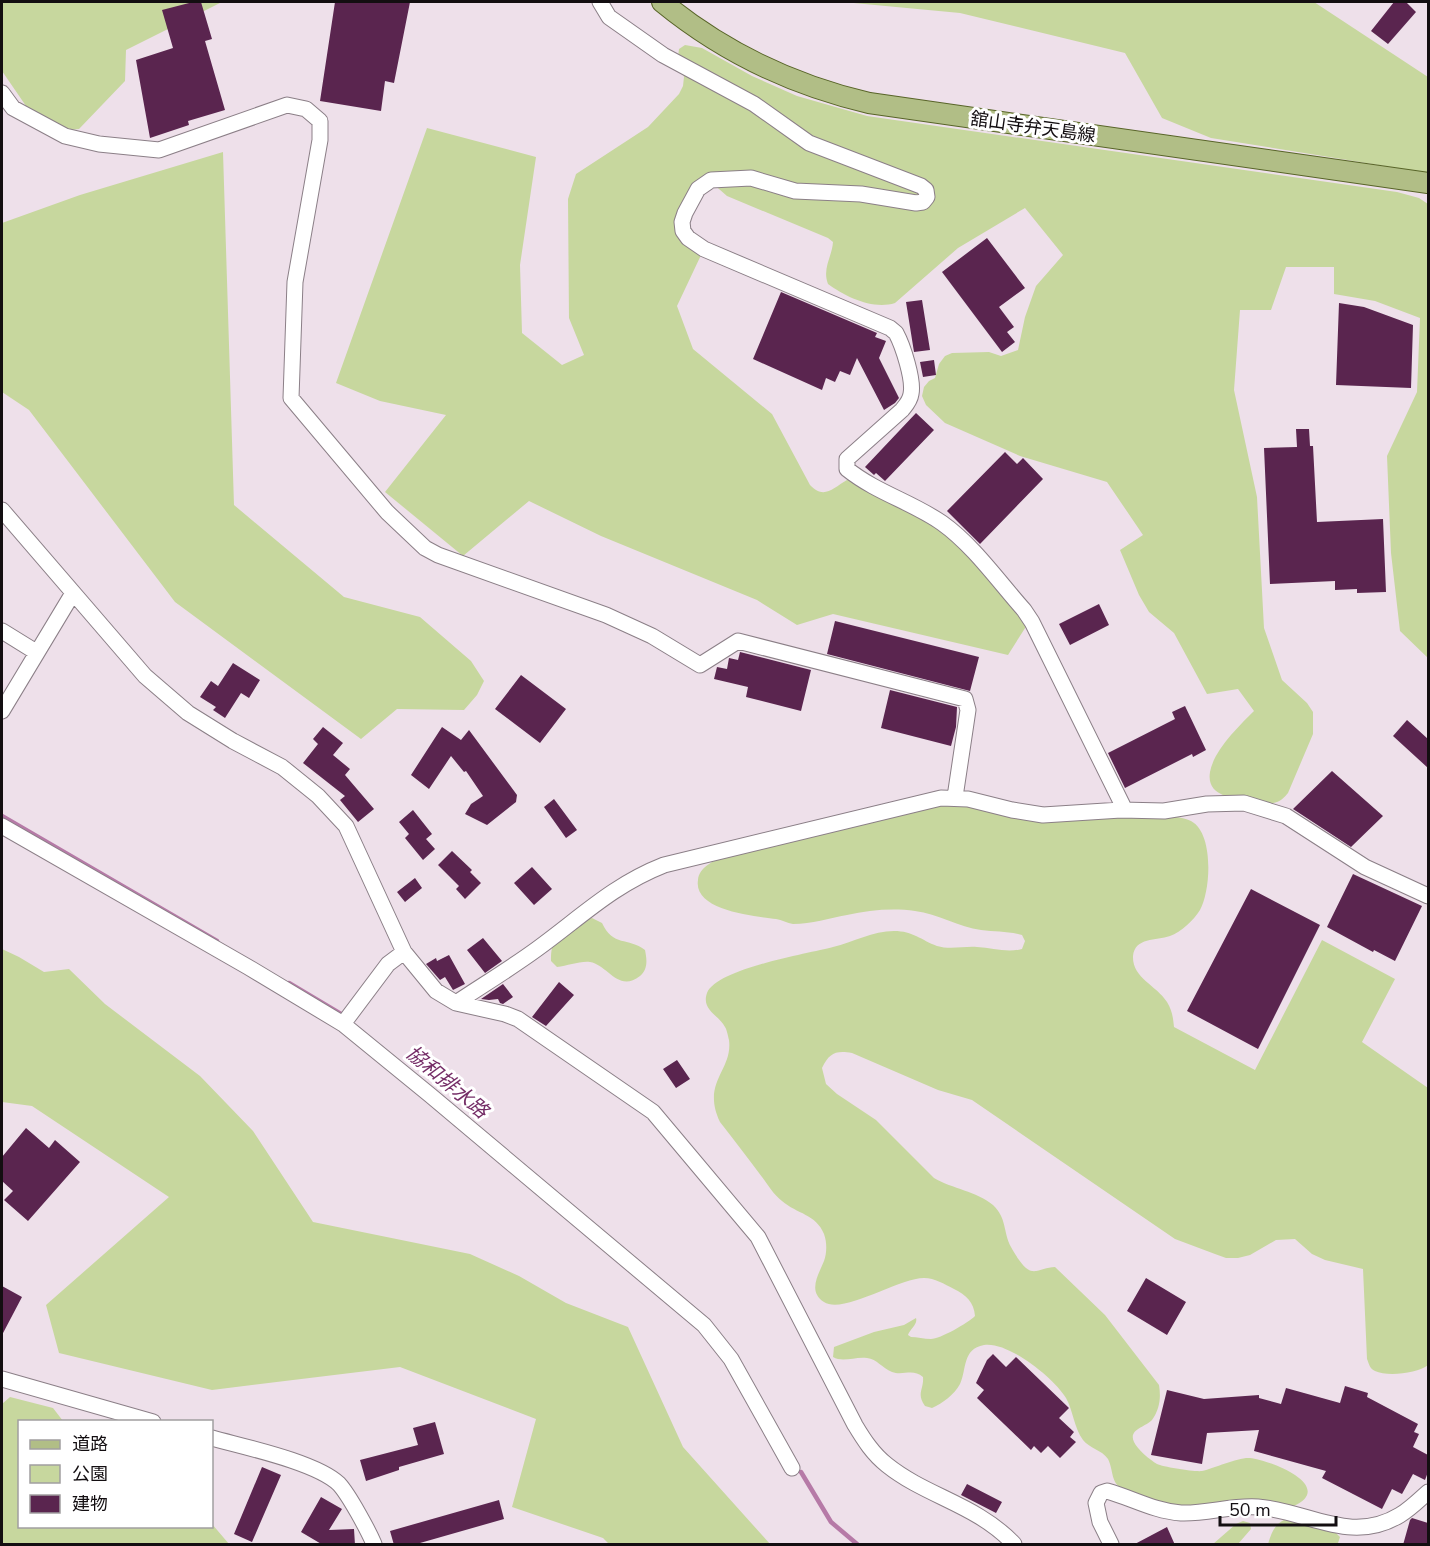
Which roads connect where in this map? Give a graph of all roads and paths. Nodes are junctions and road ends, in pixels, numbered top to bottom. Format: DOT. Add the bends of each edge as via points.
graph roads {
  1 [pos="600,2"];
  2 [pos="662,2"];
  3 [pos="2,93"];
  4 [pos="1428,183"];
  5 [pos="2,510"];
  6 [pos="73,592"];
  7 [pos="2,631"];
  8 [pos="36,652"];
  9 [pos="2,711"];
  10 [pos="955,797"];
  11 [pos="1125,810"];
  12 [pos="2,826"];
  13 [pos="1428,896"];
  14 [pos="404,952"];
  15 [pos="456,1003"];
  16 [pos="346,1019"];
  17 [pos="2,1378"];
  18 [pos="146,1420"];
  19 [pos="213,1438"];
  20 [pos="792,1468"];
  21 [pos="1428,1492"];
  22 [pos="374,1545"];
  23 [pos="1014,1545"];
  24 [pos="1111,1545"];
  1 -- 11 [label="street" via="609,17 669,59 754,104 809,143 926,190 927,197 916,203 861,194 795,191 751,178 711,180 698,189 682,222 688,238 704,249 896,333 911,381 909,402 847,459 847,469 867,485 952,531 1024,610"];
  2 -- 4 [label="main road, 舘山寺弁天島線" via="747,59 801,84 846,98"];
  3 -- 10 [label="street" via="13,108 65,136 159,150 287,105 306,109 320,121 320,140 295,282 291,398 387,512 425,549 606,615 652,636 699,665 738,641 965,699 968,710"];
  5 -- 6 [label="street"];
  6 -- 8 [label="street"];
  6 -- 14 [label="street" via="145,676 188,713 282,767 318,796 346,826"];
  7 -- 8 [label="street"];
  8 -- 9 [label="street"];
  10 -- 11 [label="street" via="1043,815"];
  10 -- 15 [label="street" via="664,865 608,894 537,949"];
  11 -- 13 [label="street" via="1164,811 1233,802 1255,805 1286,816 1365,867"];
  12 -- 16 [label="street"];
  14 -- 15 [label="street" via="436,991"];
  14 -- 16 [label="street" via="388,964"];
  15 -- 23 [label="street" via="518,1019 653,1112 763,1243 868,1447 894,1471 979,1515"];
  16 -- 20 [label="street" via="430,1095 704,1325 731,1359"];
  17 -- 18 [label="street"];
  19 -- 22 [label="street" via="311,1467 339,1484"];
  21 -- 24 [label="street" via="1389,1521 1344,1528 1261,1507 1181,1513 1161,1510 1107,1491 1101,1493 1096,1503"];
}
